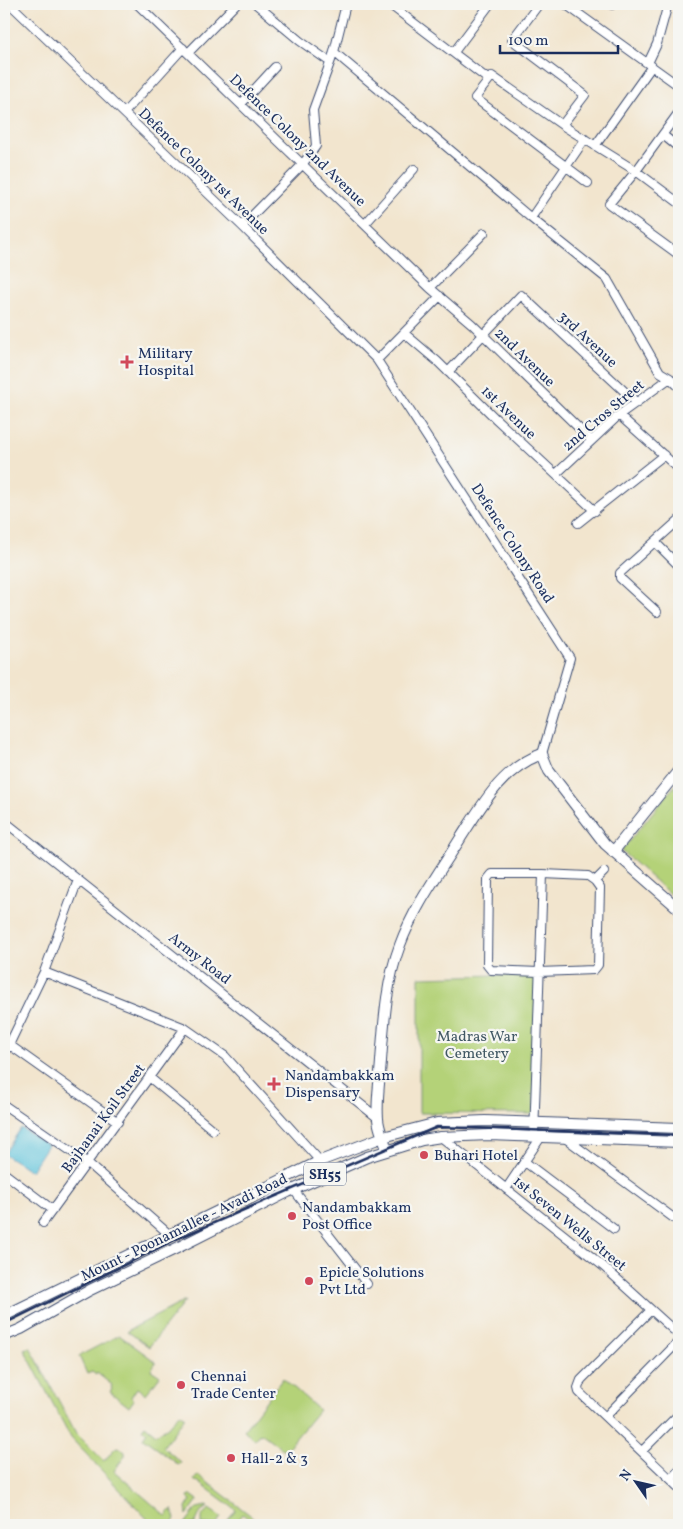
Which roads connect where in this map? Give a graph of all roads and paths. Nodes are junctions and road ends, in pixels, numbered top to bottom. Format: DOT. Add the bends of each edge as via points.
graph roads {
  1 [pos="10,4"];
  2 [pos="137,4"];
  3 [pos="236,4"];
  4 [pos="346,4"];
  5 [pos="389,4"];
  6 [pos="490,4"];
  7 [pos="538,4"];
  8 [pos="565,4"];
  9 [pos="668,4"];
  10 [pos="257,6"];
  11 [pos="186,51"];
  12 [pos="334,52"];
  13 [pos="454,52"];
  14 [pos="330,62"];
  15 [pos="650,65"];
  16 [pos="275,67"];
  17 [pos="489,80"];
  18 [pos="679,86"];
  19 [pos="241,104"];
  20 [pos="679,112"];
  21 [pos="124,113"];
  22 [pos="562,126"];
  23 [pos="663,135"];
  24 [pos="585,140"];
  25 [pos="595,146"];
  26 [pos="679,148"];
  27 [pos="302,165"];
  28 [pos="566,167"];
  29 [pos="414,169"];
  30 [pos="636,172"];
  31 [pos="588,183"];
  32 [pos="679,203"];
  33 [pos="531,218"];
  34 [pos="365,224"];
  35 [pos="242,226"];
  36 [pos="484,233"];
  37 [pos="679,255"];
  38 [pos="430,288"];
  39 [pos="440,296"];
  40 [pos="404,333"];
  41 [pos="483,336"];
  42 [pos="377,360"];
  43 [pos="448,372"];
  44 [pos="670,378"];
  45 [pos="679,387"];
  46 [pos="637,403"];
  47 [pos="619,415"];
  48 [pos="591,440"];
  49 [pos="664,455"];
  50 [pos="679,469"];
  51 [pos="556,474"];
  52 [pos="595,511"];
  53 [pos="679,520"];
  54 [pos="578,523"];
  55 [pos="655,542"];
  56 [pos="679,566"];
  57 [pos="657,612"];
  58 [pos="542,754"];
  59 [pos="679,770"];
  60 [pos="4,821"];
  61 [pos="613,852"];
  62 [pos="604,872"];
  63 [pos="543,874"];
  64 [pos="78,880"];
  65 [pos="595,881"];
  66 [pos="679,909"];
  67 [pos="44,972"];
  68 [pos="539,972"];
  69 [pos="185,1028"];
  70 [pos="6,1043"];
  71 [pos="4,1053"];
  72 [pos="149,1077"];
  73 [pos="4,1105"];
  74 [pos="378,1118"];
  75 [pos="118,1122"];
  76 [pos="535,1123"];
  77 [pos="679,1128"];
  78 [pos="213,1130"];
  79 [pos="537,1136"];
  80 [pos="383,1137"];
  81 [pos="441,1137"];
  82 [pos="565,1138"];
  83 [pos="679,1142"];
  84 [pos="388,1150"];
  85 [pos="320,1161"];
  86 [pos="526,1162"];
  87 [pos="88,1163"];
  88 [pos="4,1173"];
  89 [pos="264,1188"];
  90 [pos="293,1189"];
  91 [pos="506,1189"];
  92 [pos="270,1201"];
  93 [pos="53,1210"];
  94 [pos="679,1222"];
  95 [pos="43,1223"];
  96 [pos="614,1229"];
  97 [pos="170,1235"];
  98 [pos="367,1284"];
  99 [pos="651,1310"];
  100 [pos="4,1316"];
  101 [pos="679,1335"];
  102 [pos="4,1336"];
  103 [pos="679,1341"];
  104 [pos="679,1414"];
  105 [pos="606,1416"];
  106 [pos="642,1451"];
  107 [pos="679,1470"];
  108 [pos="672,1479"];
  109 [pos="679,1487"];
  1 -- 21 [label="street, Defence Colony 1st Avenue"];
  2 -- 11 [label="street, Defence Colony 2nd Avenue"];
  3 -- 11 [label="street"];
  4 -- 12 [label="street"];
  5 -- 13 [label="street"];
  6 -- 13 [label="street"];
  7 -- 22 [label="street" via="512,40 585,95"];
  8 -- 15 [label="street"];
  9 -- 15 [label="street"];
  10 -- 14 [label="street"];
  11 -- 19 [label="street, Defence Colony 2nd Avenue"];
  11 -- 21 [label="street"];
  12 -- 14 [label="street"];
  12 -- 33 [label="street"];
  13 -- 17 [label="street"];
  14 -- 27 [label="street" via="313,110 316,146"];
  15 -- 18 [label="street"];
  15 -- 25 [label="street"];
  16 -- 19 [label="street"];
  17 -- 22 [label="street" via="492,76"];
  17 -- 28 [label="street" via="475,98"];
  19 -- 27 [label="street, Defence Colony 2nd Avenue"];
  20 -- 23 [label="street"];
  21 -- 35 [label="street, Defence Colony 1st Avenue"];
  22 -- 24 [label="street"];
  23 -- 26 [label="street"];
  23 -- 30 [label="street"];
  24 -- 25 [label="street"];
  24 -- 28 [label="street"];
  25 -- 30 [label="street"];
  27 -- 34 [label="street, Defence Colony 2nd Avenue"];
  27 -- 35 [label="street"];
  28 -- 31 [label="street"];
  28 -- 33 [label="street"];
  29 -- 34 [label="street"];
  30 -- 32 [label="street"];
  30 -- 37 [label="street" via="609,204"];
  33 -- 44 [label="street" via="607,279 660,372"];
  34 -- 38 [label="street, Defence Colony 2nd Avenue"];
  35 -- 42 [label="street, Defence Colony 1st Avenue"];
  36 -- 38 [label="street"];
  38 -- 39 [label="street, Defence Colony 2nd Avenue"];
  39 -- 40 [label="street"];
  39 -- 41 [label="street, 2nd Avenue"];
  40 -- 42 [label="street"];
  40 -- 43 [label="street, 1st Avenue"];
  41 -- 43 [label="street"];
  41 -- 46 [label="street, 3rd Avenue" via="521,295"];
  41 -- 48 [label="street, 2nd Avenue"];
  42 -- 58 [label="street, Defence Colony Road" via="570,658"];
  43 -- 51 [label="street, 1st Avenue"];
  44 -- 45 [label="street"];
  44 -- 46 [label="street, 2nd Cros Street"];
  46 -- 47 [label="street, 2nd Cros Street"];
  47 -- 48 [label="street, 2nd Cros Street"];
  47 -- 49 [label="street"];
  48 -- 51 [label="street, 2nd Cros Street"];
  49 -- 50 [label="street"];
  49 -- 52 [label="street"];
  51 -- 52 [label="street, 1st Avenue"];
  52 -- 54 [label="street"];
  53 -- 55 [label="street"];
  55 -- 56 [label="street"];
  55 -- 57 [label="street" via="620,573 620,578"];
  58 -- 61 [label="main road" via="556,781"];
  58 -- 74 [label="main road" via="520,763 495,787 408,926 393,968 388,994"];
  59 -- 61 [label="main road"];
  60 -- 64 [label="street, Army Road"];
  61 -- 66 [label="main road"];
  62 -- 65 [label="street"];
  63 -- 65 [label="street" via="588,876"];
  63 -- 68 [label="street"];
  63 -- 68 [label="street" via="492,874 488,879 487,965 491,970"];
  64 -- 67 [label="street"];
  64 -- 74 [label="street, Army Road"];
  65 -- 68 [label="street" via="600,888 598,965 594,970"];
  67 -- 69 [label="street"];
  67 -- 70 [label="street"];
  68 -- 76 [label="street"];
  69 -- 72 [label="street, Bajhanai Koil Street"];
  69 -- 85 [label="street" via="225,1056"];
  70 -- 71 [label="street"];
  70 -- 75 [label="street"];
  72 -- 75 [label="street, Bajhanai Koil Street"];
  72 -- 78 [label="street"];
  73 -- 87 [label="street"];
  74 -- 80 [label="main road"];
  75 -- 87 [label="street, Bajhanai Koil Street"];
  76 -- 77 [label="main road, Mount - Poonamallee - Avadi Road / SH55"];
  76 -- 79 [label="street"];
  76 -- 80 [label="main road, Mount - Poonamallee - Avadi Road / SH55" via="485,1121 437,1124"];
  79 -- 81 [label="main road, Mount - Poonamallee - Avadi Road / SH55"];
  79 -- 82 [label="main road, Mount - Poonamallee - Avadi Road / SH55"];
  79 -- 86 [label="street"];
  80 -- 84 [label="main road"];
  80 -- 85 [label="main road, Mount - Poonamallee - Avadi Road / SH55"];
  81 -- 84 [label="main road, Mount - Poonamallee - Avadi Road / SH55"];
  81 -- 91 [label="street, 1st Seven Wells Street"];
  82 -- 83 [label="main road, Mount - Poonamallee - Avadi Road / SH55"];
  82 -- 94 [label="street"];
  84 -- 90 [label="main road, Mount - Poonamallee - Avadi Road / SH55"];
  85 -- 89 [label="main road, Mount - Poonamallee - Avadi Road / SH55"];
  86 -- 91 [label="street"];
  86 -- 96 [label="street"];
  87 -- 93 [label="street, Bajhanai Koil Street"];
  87 -- 97 [label="street"];
  88 -- 93 [label="street"];
  89 -- 92 [label="main road"];
  89 -- 97 [label="main road, Mount - Poonamallee - Avadi Road / SH55"];
  90 -- 92 [label="main road, Mount - Poonamallee - Avadi Road / SH55"];
  90 -- 98 [label="street"];
  91 -- 99 [label="street, 1st Seven Wells Street" via="603,1266"];
  92 -- 102 [label="main road, Mount - Poonamallee - Avadi Road / SH55"];
  93 -- 95 [label="street, Bajhanai Koil Street"];
  97 -- 100 [label="main road, Mount - Poonamallee - Avadi Road / SH55"];
  99 -- 101 [label="street, 1st Seven Wells Street"];
  99 -- 105 [label="street" via="579,1384 579,1392"];
  103 -- 105 [label="street"];
  104 -- 106 [label="street"];
  105 -- 106 [label="street"];
  106 -- 108 [label="street"];
  107 -- 108 [label="street"];
  108 -- 109 [label="street"];
}
